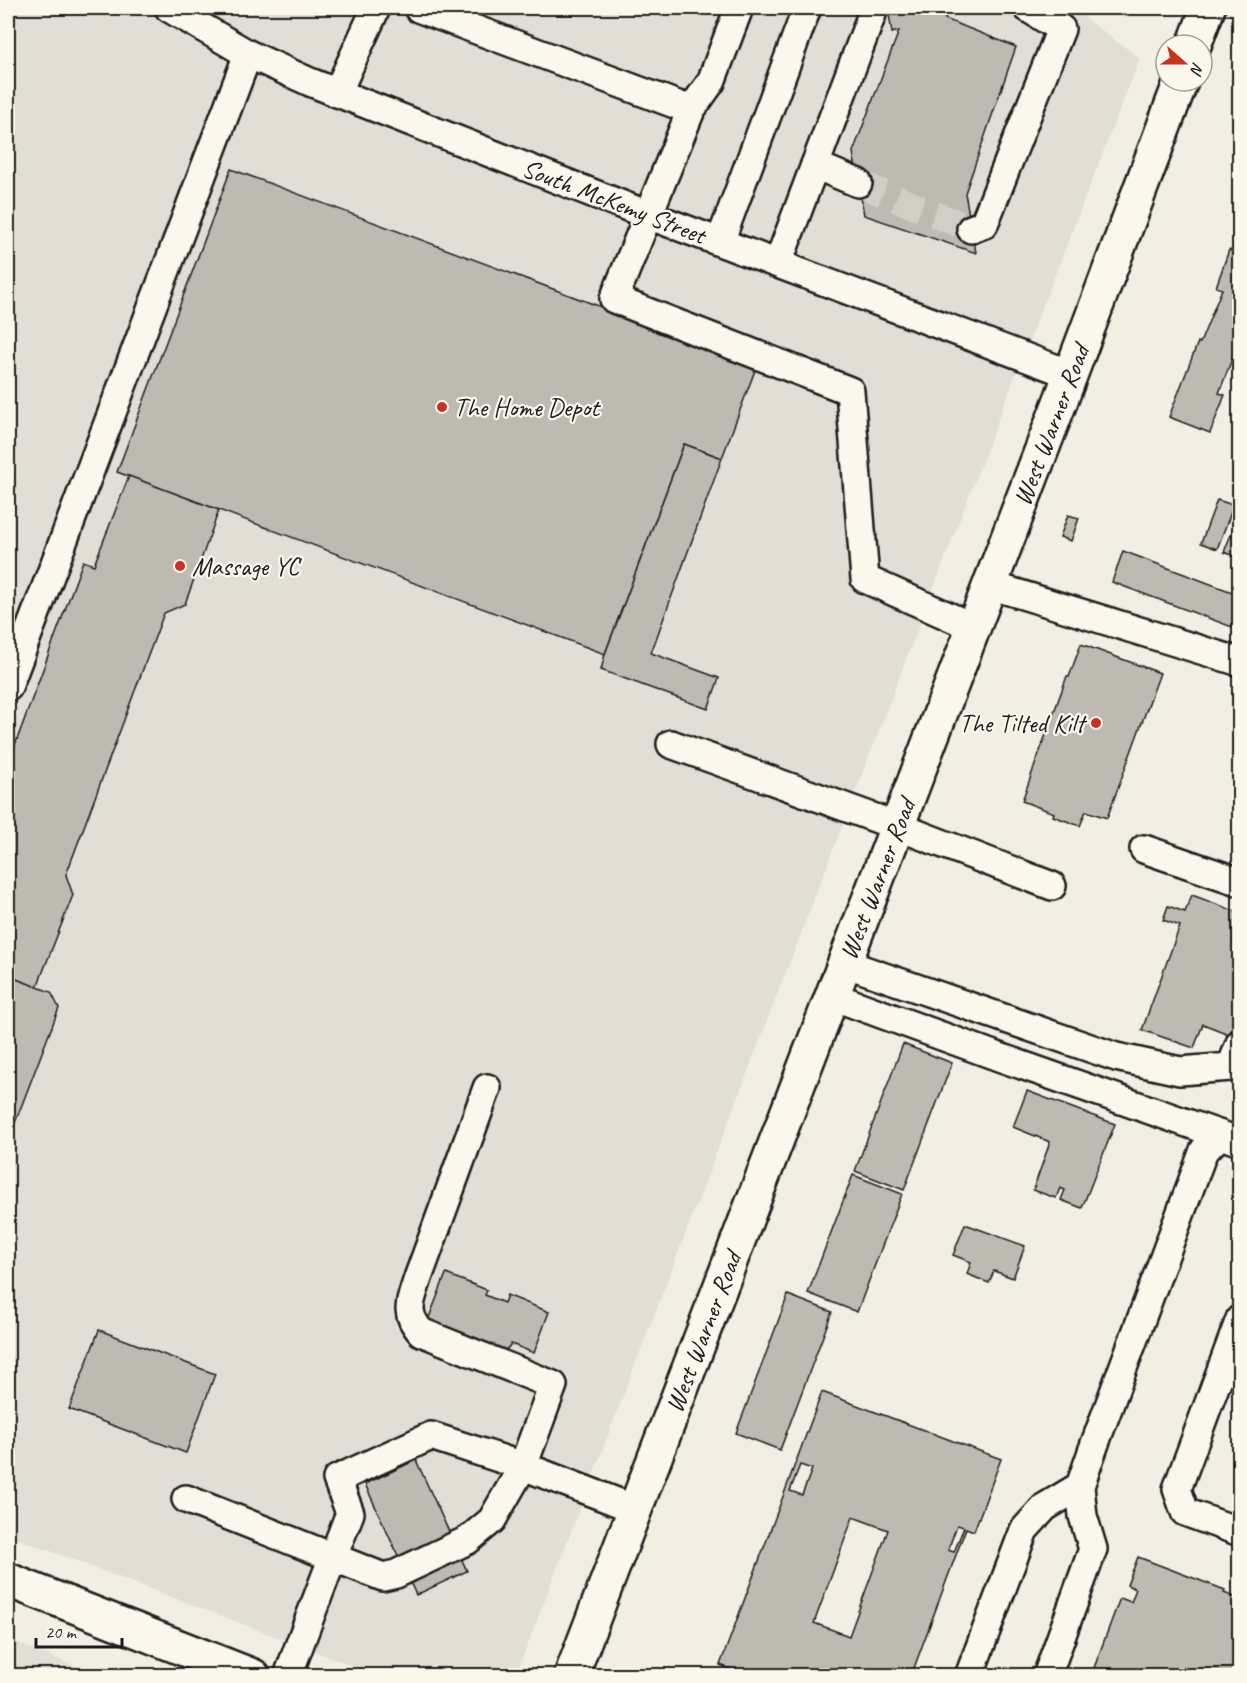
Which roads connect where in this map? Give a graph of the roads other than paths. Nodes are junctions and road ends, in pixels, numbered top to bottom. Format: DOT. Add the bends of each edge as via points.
graph roads {
  1 [pos="169,8"];
  2 [pos="376,8"];
  3 [pos="418,8"];
  4 [pos="739,8"];
  5 [pos="807,8"];
  6 [pos="869,8"];
  7 [pos="1028,8"];
  8 [pos="1209,8"];
  9 [pos="1199,33"];
  10 [pos="248,54"];
  11 [pos="338,93"];
  12 [pos="1176,93"];
  13 [pos="691,110"];
  14 [pos="815,165"];
  15 [pos="858,183"];
  16 [pos="648,215"];
  17 [pos="971,229"];
  18 [pos="720,242"];
  19 [pos="778,263"];
  20 [pos="1070,374"];
  21 [pos="990,585"];
  22 [pos="974,627"];
  23 [pos="1239,662"];
  24 [pos="8,687"];
  25 [pos="671,744"];
  26 [pos="897,826"];
  27 [pos="1144,849"];
  28 [pos="1239,882"];
  29 [pos="1052,886"];
  30 [pos="844,963"];
  31 [pos="832,996"];
  32 [pos="1239,1043"];
  33 [pos="487,1088"];
  34 [pos="1230,1139"];
  35 [pos="1239,1320"];
  36 [pos="523,1466"];
  37 [pos="1080,1486"];
  38 [pos="186,1499"];
  39 [pos="635,1509"];
  40 [pos="1239,1532"];
  41 [pos="333,1557"];
  42 [pos="8,1580"];
  43 [pos="253,1676"];
  44 [pos="288,1676"];
  45 [pos="570,1676"];
  46 [pos="969,1676"];
  47 [pos="1047,1676"];
  1 -- 10 [label="street, South McKemy Street"];
  2 -- 11 [label="street"];
  3 -- 13 [label="street"];
  4 -- 13 [label="street" via="711,82"];
  5 -- 18 [label="street"];
  6 -- 14 [label="street" via="872,14"];
  7 -- 17 [label="street" via="1061,29 984,224"];
  8 -- 9 [label="main road"];
  10 -- 11 [label="street, South McKemy Street"];
  10 -- 24 [label="street"];
  11 -- 16 [label="street, South McKemy Street"];
  12 -- 20 [label="main road, West Warner Road"];
  13 -- 16 [label="street"];
  14 -- 15 [label="street"];
  14 -- 19 [label="street"];
  16 -- 18 [label="street, South McKemy Street"];
  16 -- 22 [label="street" via="614,298 850,391 865,579"];
  18 -- 19 [label="street, South McKemy Street"];
  19 -- 20 [label="street, South McKemy Street"];
  20 -- 21 [label="main road, West Warner Road"];
  21 -- 22 [label="main road, West Warner Road"];
  21 -- 23 [label="street"];
  22 -- 26 [label="main road, West Warner Road"];
  25 -- 26 [label="street"];
  26 -- 29 [label="street"];
  26 -- 30 [label="main road, West Warner Road"];
  27 -- 28 [label="street"];
  30 -- 31 [label="main road, West Warner Road"];
  30 -- 32 [label="street" via="1116,1057 1180,1071 1231,1067"];
  31 -- 34 [label="street"];
  31 -- 39 [label="main road, West Warner Road"];
  33 -- 36 [label="street" via="409,1307 412,1322 421,1332 553,1385"];
  34 -- 37 [label="street" via="1203,1150"];
  35 -- 40 [label="street" via="1178,1489 1185,1512"];
  36 -- 39 [label="street"];
  36 -- 41 [label="street" via="492,1520 468,1540 396,1574 383,1576"];
  36 -- 41 [label="street" via="431,1436 337,1479 350,1513"];
  37 -- 46 [label="street" via="1045,1507 1024,1530"];
  37 -- 47 [label="street" via="1083,1516 1093,1549"];
  38 -- 41 [label="street"];
  39 -- 45 [label="main road, West Warner Road"];
  41 -- 44 [label="street"];
  42 -- 43 [label="main road"];
}
